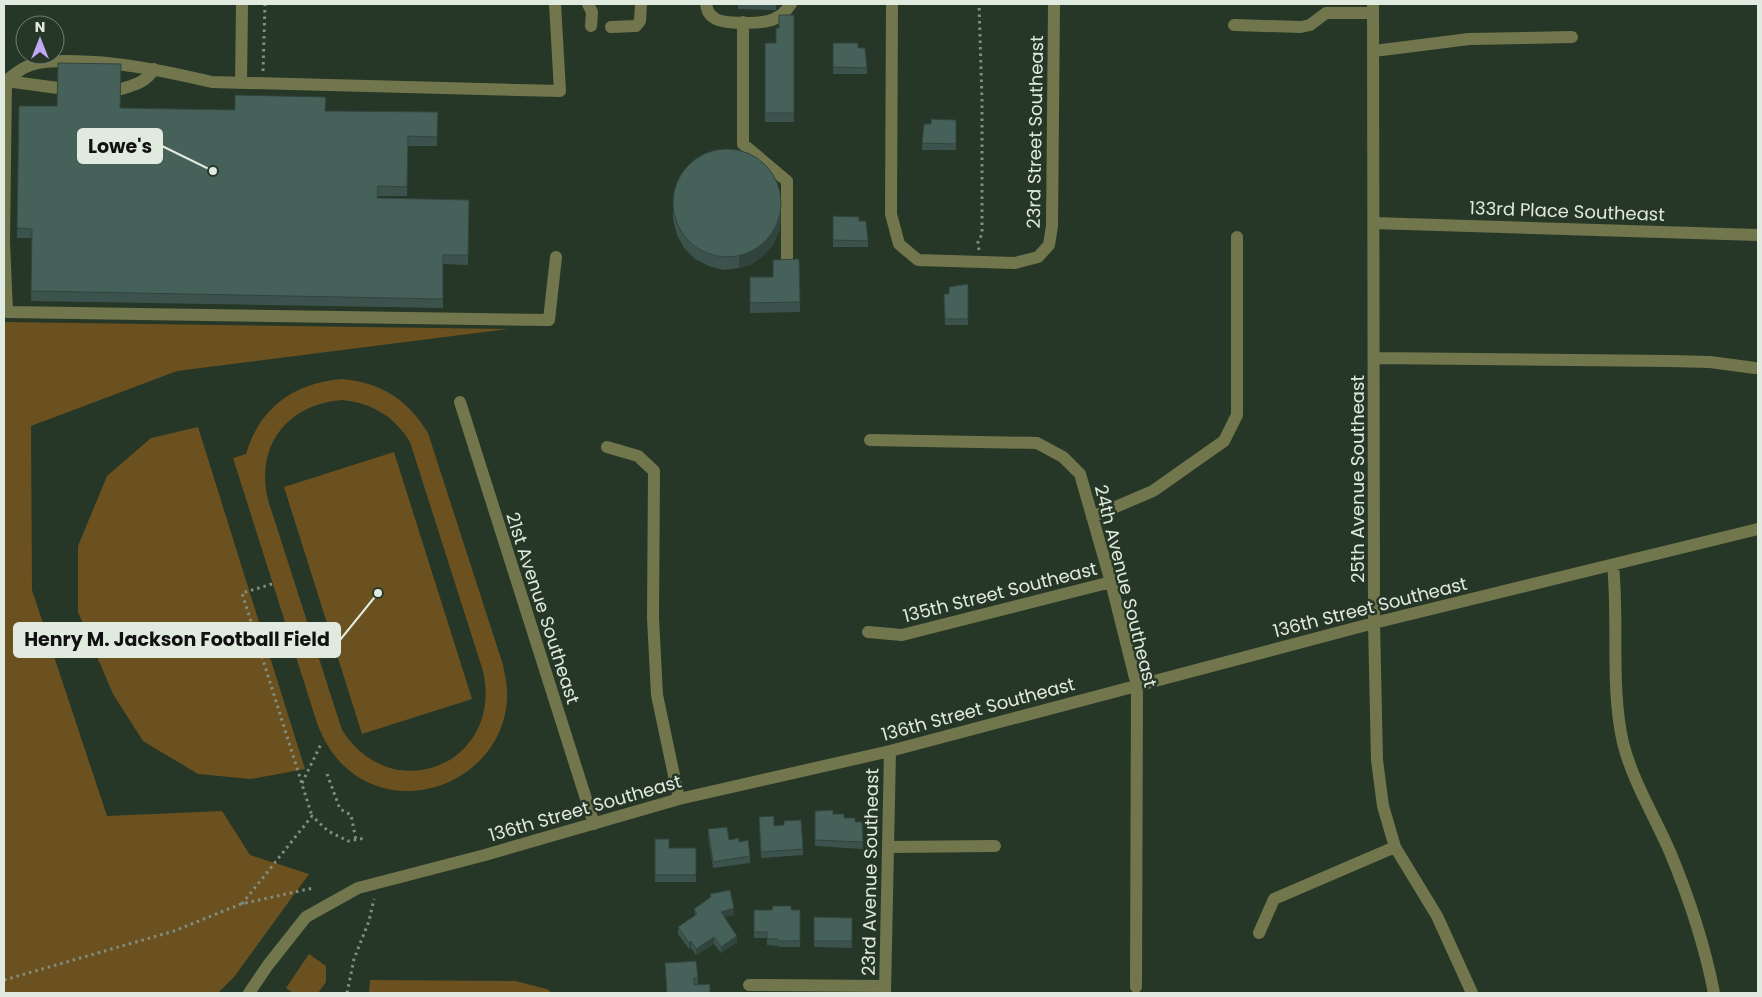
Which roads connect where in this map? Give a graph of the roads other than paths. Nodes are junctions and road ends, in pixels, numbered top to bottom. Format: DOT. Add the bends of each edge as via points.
graph roads {
  1 [pos="242,4"];
  2 [pos="555,4"];
  3 [pos="588,4"];
  4 [pos="641,4"];
  5 [pos="706,4"];
  6 [pos="791,4"];
  7 [pos="892,4"];
  8 [pos="1054,4"];
  9 [pos="1326,8"];
  10 [pos="1373,8"];
  11 [pos="743,22"];
  12 [pos="1234,25"];
  13 [pos="592,26"];
  14 [pos="611,27"];
  15 [pos="1572,37"];
  16 [pos="1374,51"];
  17 [pos="154,68"];
  18 [pos="5,81"];
  19 [pos="241,83"];
  20 [pos="58,88"];
  21 [pos="121,89"];
  22 [pos="1374,223"];
  23 [pos="1758,235"];
  24 [pos="1237,237"];
  25 [pos="556,256"];
  26 [pos="787,259"];
  27 [pos="1375,358"];
  28 [pos="1754,368"];
  29 [pos="460,402"];
  30 [pos="870,440"];
  31 [pos="607,447"];
  32 [pos="1092,517"];
  33 [pos="1758,529"];
  34 [pos="1613,565"];
  35 [pos="1111,582"];
  36 [pos="1374,622"];
  37 [pos="868,632"];
  38 [pos="1137,686"];
  39 [pos="890,751"];
  40 [pos="679,800"];
  41 [pos="594,824"];
  42 [pos="995,846"];
  43 [pos="888,847"];
  44 [pos="1394,847"];
  45 [pos="1259,933"];
  46 [pos="749,985"];
  47 [pos="1136,988"];
  48 [pos="885,990"];
  49 [pos="249,993"];
  50 [pos="1472,993"];
  51 [pos="1714,993"];
  1 -- 19 [label="street"];
  2 -- 19 [label="street" via="560,91"];
  3 -- 13 [label="street" via="592,12"];
  4 -- 14 [label="street" via="640,21 636,26"];
  5 -- 11 [label="street" via="708,12 718,21"];
  6 -- 11 [label="street" via="773,19"];
  7 -- 8 [label="street, 23rd Street Southeast" via="892,214 899,244 918,260 979,263 1015,263 1038,257 1049,245 1052,226"];
  9 -- 10 [label="street"];
  9 -- 12 [label="street" via="1306,27"];
  10 -- 16 [label="street, 25th Avenue Southeast"];
  11 -- 26 [label="street" via="743,144 787,181"];
  15 -- 16 [label="street" via="1469,39"];
  16 -- 22 [label="street, 25th Avenue Southeast"];
  17 -- 18 [label="street" via="93,62 46,62 24,67"];
  17 -- 19 [label="street" via="212,82"];
  17 -- 21 [label="street" via="150,76 139,84"];
  18 -- 20 [label="street"];
  18 -- 25 [label="street" via="7,312 549,320"];
  22 -- 23 [label="street, 133rd Place Southeast"];
  22 -- 27 [label="street, 25th Avenue Southeast"];
  24 -- 32 [label="street" via="1237,415 1224,441 1153,491"];
  27 -- 28 [label="street" via="1685,361"];
  27 -- 36 [label="street, 25th Avenue Southeast"];
  29 -- 41 [label="street, 21st Avenue Southeast"];
  30 -- 32 [label="street, 24th Avenue Southeast" via="1037,444 1063,457 1080,474"];
  31 -- 40 [label="street" via="638,456 654,471 653,618 657,695"];
  32 -- 35 [label="street, 24th Avenue Southeast"];
  33 -- 34 [label="street, 136th Street Southeast"];
  34 -- 36 [label="street, 136th Street Southeast"];
  34 -- 51 [label="street" via="1617,690 1624,743 1634,777 1692,907"];
  35 -- 37 [label="street, 135th Street Southeast" via="902,635"];
  35 -- 38 [label="street, 24th Avenue Southeast"];
  36 -- 38 [label="street, 136th Street Southeast"];
  36 -- 44 [label="street, 25th Avenue Southeast" via="1377,760 1383,806"];
  38 -- 39 [label="street, 136th Street Southeast"];
  38 -- 47 [label="street, 24th Avenue Southeast"];
  39 -- 40 [label="street, 136th Street Southeast"];
  39 -- 43 [label="street, 23rd Avenue Southeast"];
  40 -- 41 [label="street, 136th Street Southeast"];
  41 -- 49 [label="street, 136th Street Southeast" via="358,888 306,918"];
  42 -- 43 [label="street"];
  43 -- 48 [label="street, 23rd Avenue Southeast"];
  44 -- 45 [label="street" via="1274,899"];
  44 -- 50 [label="street, 25th Avenue Southeast" via="1437,916"];
  46 -- 48 [label="street"];
}
